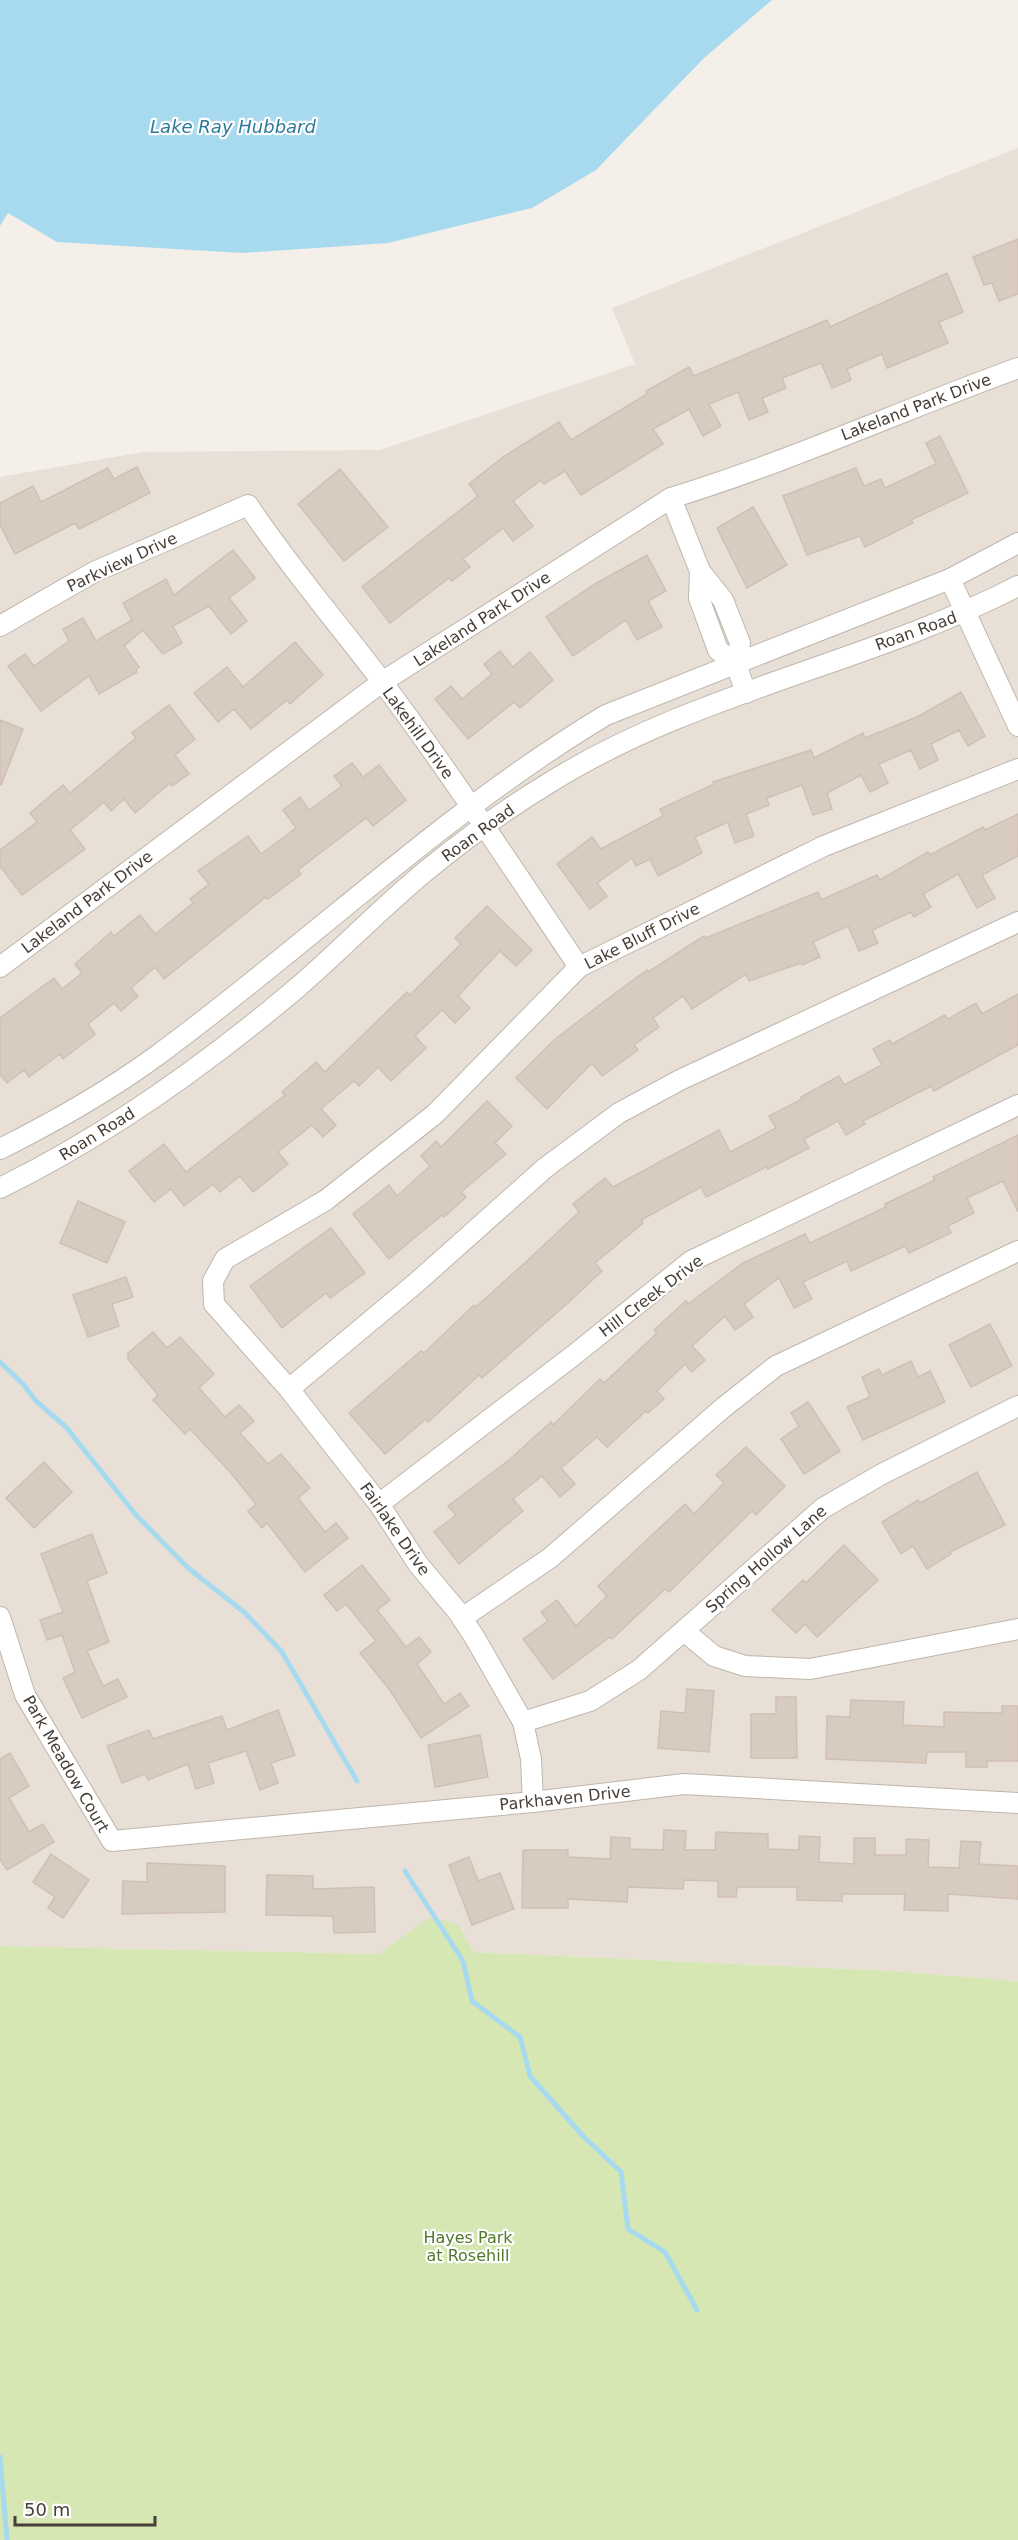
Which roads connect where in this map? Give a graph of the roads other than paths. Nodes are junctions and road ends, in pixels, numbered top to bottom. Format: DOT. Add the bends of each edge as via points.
graph roads {
  1 [pos="1018,368"];
  2 [pos="671,498"];
  3 [pos="248,506"];
  4 [pos="1018,543"];
  5 [pos="950,579"];
  6 [pos="1018,585"];
  7 [pos="966,613"];
  8 [pos="0,626"];
  9 [pos="736,664"];
  10 [pos="382,682"];
  11 [pos="746,693"];
  12 [pos="1018,726"];
  13 [pos="1018,769"];
  14 [pos="471,806"];
  15 [pos="484,826"];
  16 [pos="1018,922"];
  17 [pos="0,967"];
  18 [pos="579,967"];
  19 [pos="1018,1105"];
  20 [pos="0,1149"];
  21 [pos="0,1188"];
  22 [pos="1018,1251"];
  23 [pos="213,1281"];
  24 [pos="289,1389"];
  25 [pos="1018,1406"];
  26 [pos="379,1504"];
  27 [pos="0,1617"];
  28 [pos="462,1618"];
  29 [pos="1018,1629"];
  30 [pos="684,1631"];
  31 [pos="523,1722"];
  32 [pos="533,1802"];
  33 [pos="1018,1803"];
  34 [pos="112,1841"];
  1 -- 2 [label="street, Lakeland Park Drive" via="724,482"];
  2 -- 9 [label="street" via="700,571 723,600 740,643"];
  2 -- 10 [label="street, Lakeland Park Drive"];
  3 -- 8 [label="street, Parkview Drive" via="94,572"];
  3 -- 10 [label="street, Lakehill Drive" via="281,555"];
  4 -- 5 [label="street, Roan Road"];
  5 -- 7 [label="street"];
  5 -- 9 [label="street, Roan Road"];
  6 -- 7 [label="street, Roan Road"];
  7 -- 11 [label="street, Roan Road"];
  7 -- 12 [label="street"];
  9 -- 11 [label="street"];
  9 -- 14 [label="street, Roan Road" via="606,715"];
  10 -- 14 [label="street, Lakehill Drive"];
  10 -- 17 [label="street, Lakeland Park Drive"];
  11 -- 15 [label="street, Roan Road" via="670,719 605,750"];
  13 -- 18 [label="street, Lake Bluff Drive" via="824,846"];
  14 -- 15 [label="street, Lakehill Drive"];
  14 -- 20 [label="street, Roan Road" via="154,1058 92,1099"];
  15 -- 18 [label="street, Lakehill Drive"];
  15 -- 21 [label="street, Roan Road" via="425,872 296,988 171,1087 51,1163"];
  16 -- 24 [label="street" via="680,1080 619,1113 545,1168"];
  18 -- 23 [label="street, Lake Bluff Drive" via="435,1114 326,1200 225,1258"];
  19 -- 26 [label="street, Hill Creek Drive" via="691,1261"];
  22 -- 28 [label="street" via="776,1366 550,1558"];
  23 -- 24 [label="street, Fairlake Drive" via="214,1304"];
  24 -- 26 [label="street, Fairlake Drive"];
  25 -- 30 [label="street, Spring Hollow Lane" via="823,1508"];
  26 -- 28 [label="street, Fairlake Drive" via="418,1564"];
  27 -- 34 [label="street, Park Meadow Court" via="25,1695"];
  28 -- 31 [label="street, Fairlake Drive"];
  29 -- 30 [label="street" via="810,1669 746,1666 714,1656"];
  30 -- 31 [label="street, Spring Hollow Lane" via="639,1670 590,1701"];
  31 -- 32 [label="street, Fairlake Drive" via="531,1759"];
  32 -- 33 [label="street, Parkhaven Drive" via="684,1784"];
  32 -- 34 [label="street, Parkhaven Drive"];
}
